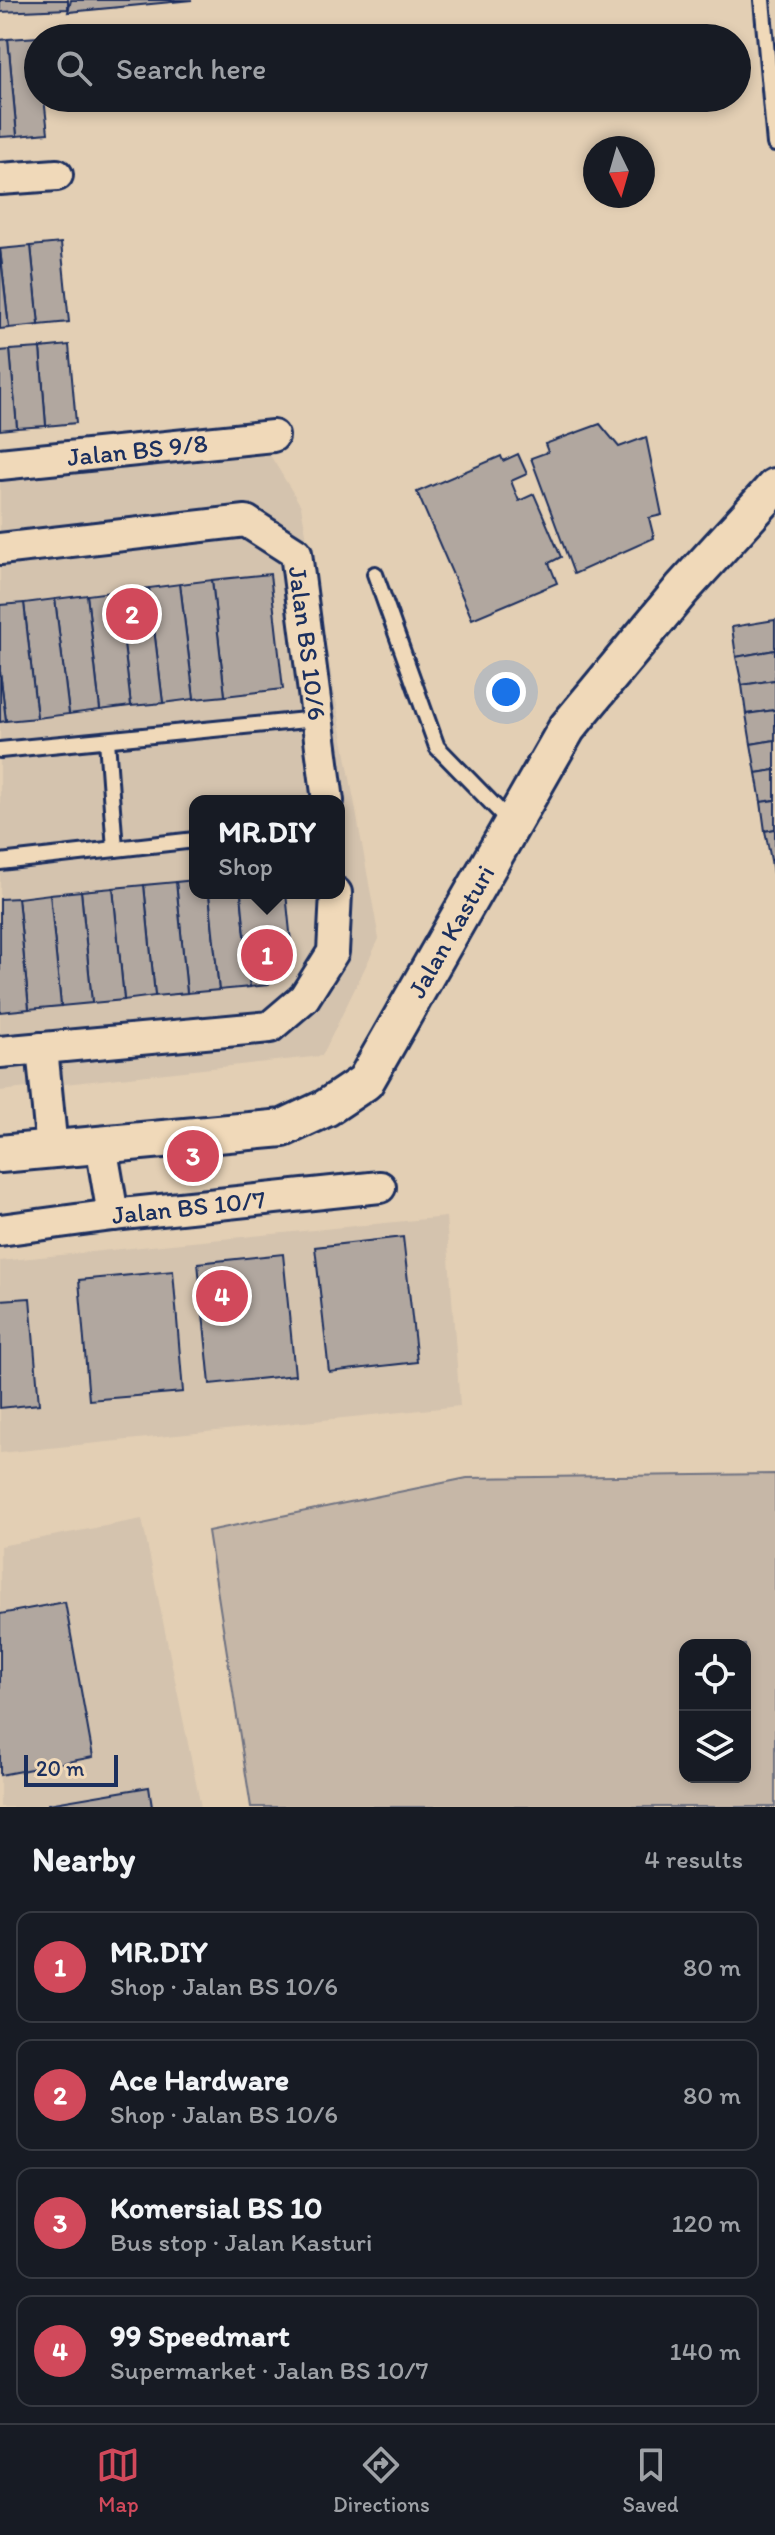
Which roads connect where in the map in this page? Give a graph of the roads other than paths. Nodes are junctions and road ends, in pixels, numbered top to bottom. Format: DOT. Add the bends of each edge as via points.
graph roads {
  1 [pos="762,0"];
  2 [pos="775,144"];
  3 [pos="57,175"];
  4 [pos="0,179"];
  5 [pos="273,436"];
  6 [pos="0,464"];
  7 [pos="775,487"];
  8 [pos="0,549"];
  9 [pos="375,574"];
  10 [pos="316,719"];
  11 [pos="107,740"];
  12 [pos="0,750"];
  13 [pos="327,795"];
  14 [pos="512,824"];
  15 [pos="189,841"];
  16 [pos="115,849"];
  17 [pos="0,862"];
  18 [pos="336,899"];
  19 [pos="42,1048"];
  20 [pos="0,1052"];
  21 [pos="101,1145"];
  22 [pos="52,1150"];
  23 [pos="0,1154"];
  24 [pos="380,1187"];
  25 [pos="113,1215"];
  26 [pos="0,1230"];
  1 -- 2 [label="lane"];
  3 -- 4 [label="street"];
  5 -- 6 [label="street, Jalan BS 9/8"];
  7 -- 14 [label="street, Jalan Kasturi" via="567,728"];
  8 -- 10 [label="street, Jalan BS 10/6" via="246,521 296,553"];
  9 -- 14 [label="lane" via="437,747"];
  10 -- 11 [label="lane"];
  10 -- 13 [label="street, Jalan BS 10/6"];
  11 -- 12 [label="lane"];
  11 -- 16 [label="lane"];
  14 -- 21 [label="street, Jalan Kasturi" via="365,1082 283,1128"];
  15 -- 16 [label="lane"];
  16 -- 17 [label="lane"];
  18 -- 19 [label="street" via="333,952 304,998 270,1027"];
  19 -- 20 [label="street"];
  19 -- 22 [label="street"];
  21 -- 22 [label="street, Jalan Kasturi"];
  21 -- 25 [label="street"];
  22 -- 23 [label="street, Jalan Kasturi"];
  24 -- 25 [label="street, Jalan BS 10/7"];
  25 -- 26 [label="street, Jalan BS 10/7"];
}
